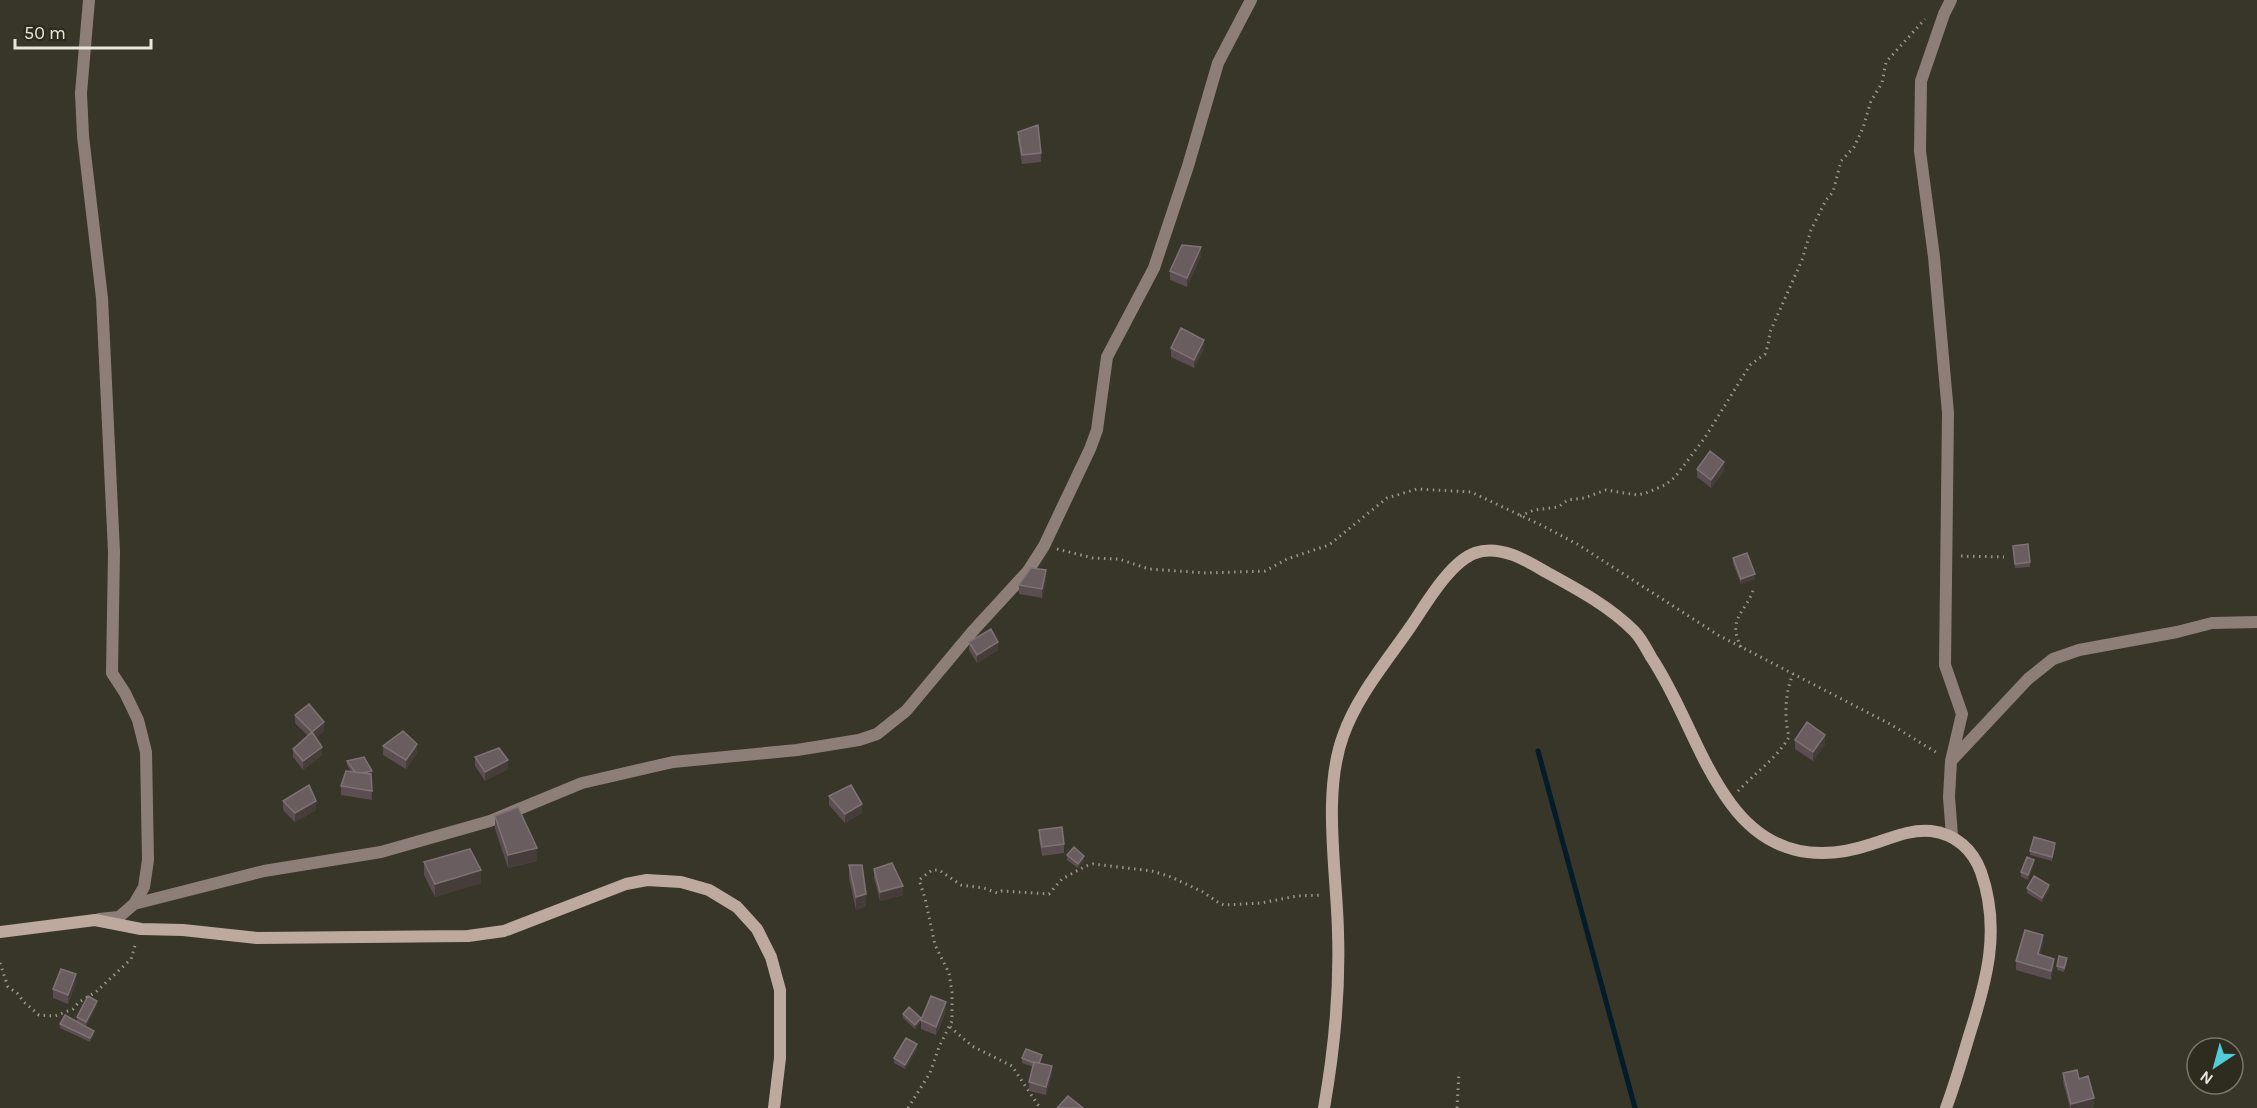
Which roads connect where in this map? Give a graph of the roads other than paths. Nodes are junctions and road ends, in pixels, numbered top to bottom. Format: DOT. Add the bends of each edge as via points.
graph roads {
  1 [pos="89,0"];
  2 [pos="1251,0"];
  3 [pos="1951,0"];
  4 [pos="2257,622"];
  5 [pos="1951,761"];
  6 [pos="1952,836"];
  7 [pos="134,904"];
  8 [pos="95,920"];
  9 [pos="0,932"];
  10 [pos="774,1108"];
  11 [pos="1324,1108"];
  12 [pos="1946,1108"];
  1 -- 7 [label="street" via="81,93 102,298 114,552 112,673 138,720 146,752 148,860 144,887"];
  2 -- 7 [label="street" via="1218,63 1154,268 1107,357 1090,449 1044,546 1028,571 906,711 877,734 860,740 673,762 582,783 490,821 381,852 264,871"];
  3 -- 5 [label="street" via="1921,81 1920,151 1948,413 1945,665 1962,714"];
  4 -- 5 [label="street" via="2212,623 2079,650 2053,659 2028,679"];
  5 -- 6 [label="street"];
  6 -- 11 [label="main road" via="1929,830 1900,834 1828,854 1793,851 1763,837 1711,775 1669,684 1636,633 1593,597 1537,566 1503,551 1479,551 1461,560 1429,599 1357,706 1342,738 1333,774 1339,938 1333,1054"];
  6 -- 12 [label="main road" via="1976,858 1988,893 1992,938 1985,986"];
  7 -- 8 [label="street" via="119,917"];
  8 -- 9 [label="main road"];
  8 -- 10 [label="main road" via="141,929 257,938 468,936 504,931 626,884 647,880 681,882 709,890 737,907 757,929 771,957 780,990 780,1058"];
}
